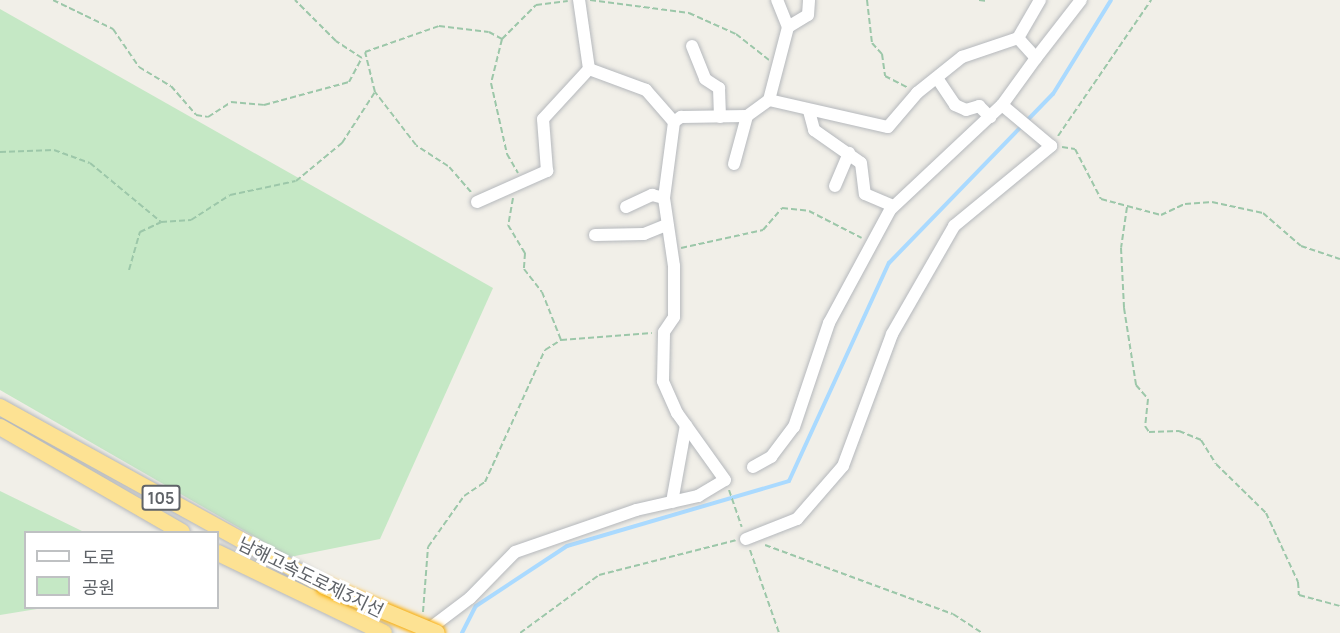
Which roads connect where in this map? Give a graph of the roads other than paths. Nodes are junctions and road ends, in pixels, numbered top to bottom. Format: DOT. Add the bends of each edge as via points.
graph roads {
  1 [pos="579,0"];
  2 [pos="777,0"];
  3 [pos="808,0"];
  4 [pos="1040,0"];
  5 [pos="1081,0"];
  6 [pos="788,27"];
  7 [pos="1018,38"];
  8 [pos="692,46"];
  9 [pos="1036,58"];
  10 [pos="589,69"];
  11 [pos="937,78"];
  12 [pos="769,100"];
  13 [pos="1002,105"];
  14 [pos="809,111"];
  15 [pos="747,116"];
  16 [pos="720,117"];
  17 [pos="990,117"];
  18 [pos="674,122"];
  19 [pos="849,153"];
  20 [pos="734,164"];
  21 [pos="835,186"];
  22 [pos="664,198"];
  23 [pos="477,202"];
  24 [pos="893,206"];
  25 [pos="626,207"];
  26 [pos="666,225"];
  27 [pos="595,235"];
  28 [pos="0,407"];
  29 [pos="686,425"];
  30 [pos="0,427"];
  31 [pos="753,467"];
  32 [pos="672,502"];
  33 [pos="180,531"];
  34 [pos="745,535"];
  35 [pos="219,554"];
  36 [pos="423,628"];
  37 [pos="384,633"];
  38 [pos="438,633"];
  1 -- 10 [label="street"];
  2 -- 6 [label="street"];
  3 -- 6 [label="street" via="808,15"];
  4 -- 7 [label="street"];
  5 -- 9 [label="street"];
  6 -- 12 [label="street"];
  7 -- 9 [label="street"];
  7 -- 11 [label="street" via="979,49"];
  8 -- 16 [label="street" via="705,79 719,88"];
  9 -- 13 [label="street"];
  10 -- 18 [label="street" via="646,90"];
  10 -- 23 [label="street" via="543,119 547,171"];
  11 -- 14 [label="street" via="917,93 888,127"];
  11 -- 17 [label="street" via="955,105 966,110 979,106"];
  12 -- 14 [label="street"];
  12 -- 15 [label="street"];
  13 -- 17 [label="street"];
  13 -- 34 [label="street" via="1051,146 954,226 892,334 843,466 796,519"];
  14 -- 19 [label="street" via="814,130"];
  15 -- 16 [label="street"];
  15 -- 20 [label="street"];
  16 -- 18 [label="street" via="681,117"];
  17 -- 24 [label="street"];
  18 -- 22 [label="street"];
  19 -- 21 [label="street"];
  19 -- 24 [label="street" via="861,162 865,194"];
  22 -- 25 [label="street" via="652,195"];
  22 -- 26 [label="street"];
  24 -- 31 [label="street" via="830,323 794,427 771,457"];
  26 -- 27 [label="street" via="644,234"];
  26 -- 29 [label="street" via="674,317 664,332 663,381"];
  28 -- 38 [label="highway, 남해고속도로제3지선 / 105, bridge" via="324,586"];
  29 -- 32 [label="street"];
  29 -- 32 [label="street" via="725,480 698,496"];
  30 -- 33 [label="highway, 105"];
  32 -- 36 [label="street" via="515,552 470,598"];
  35 -- 37 [label="highway, 남해고속도로제3지선"];
}
